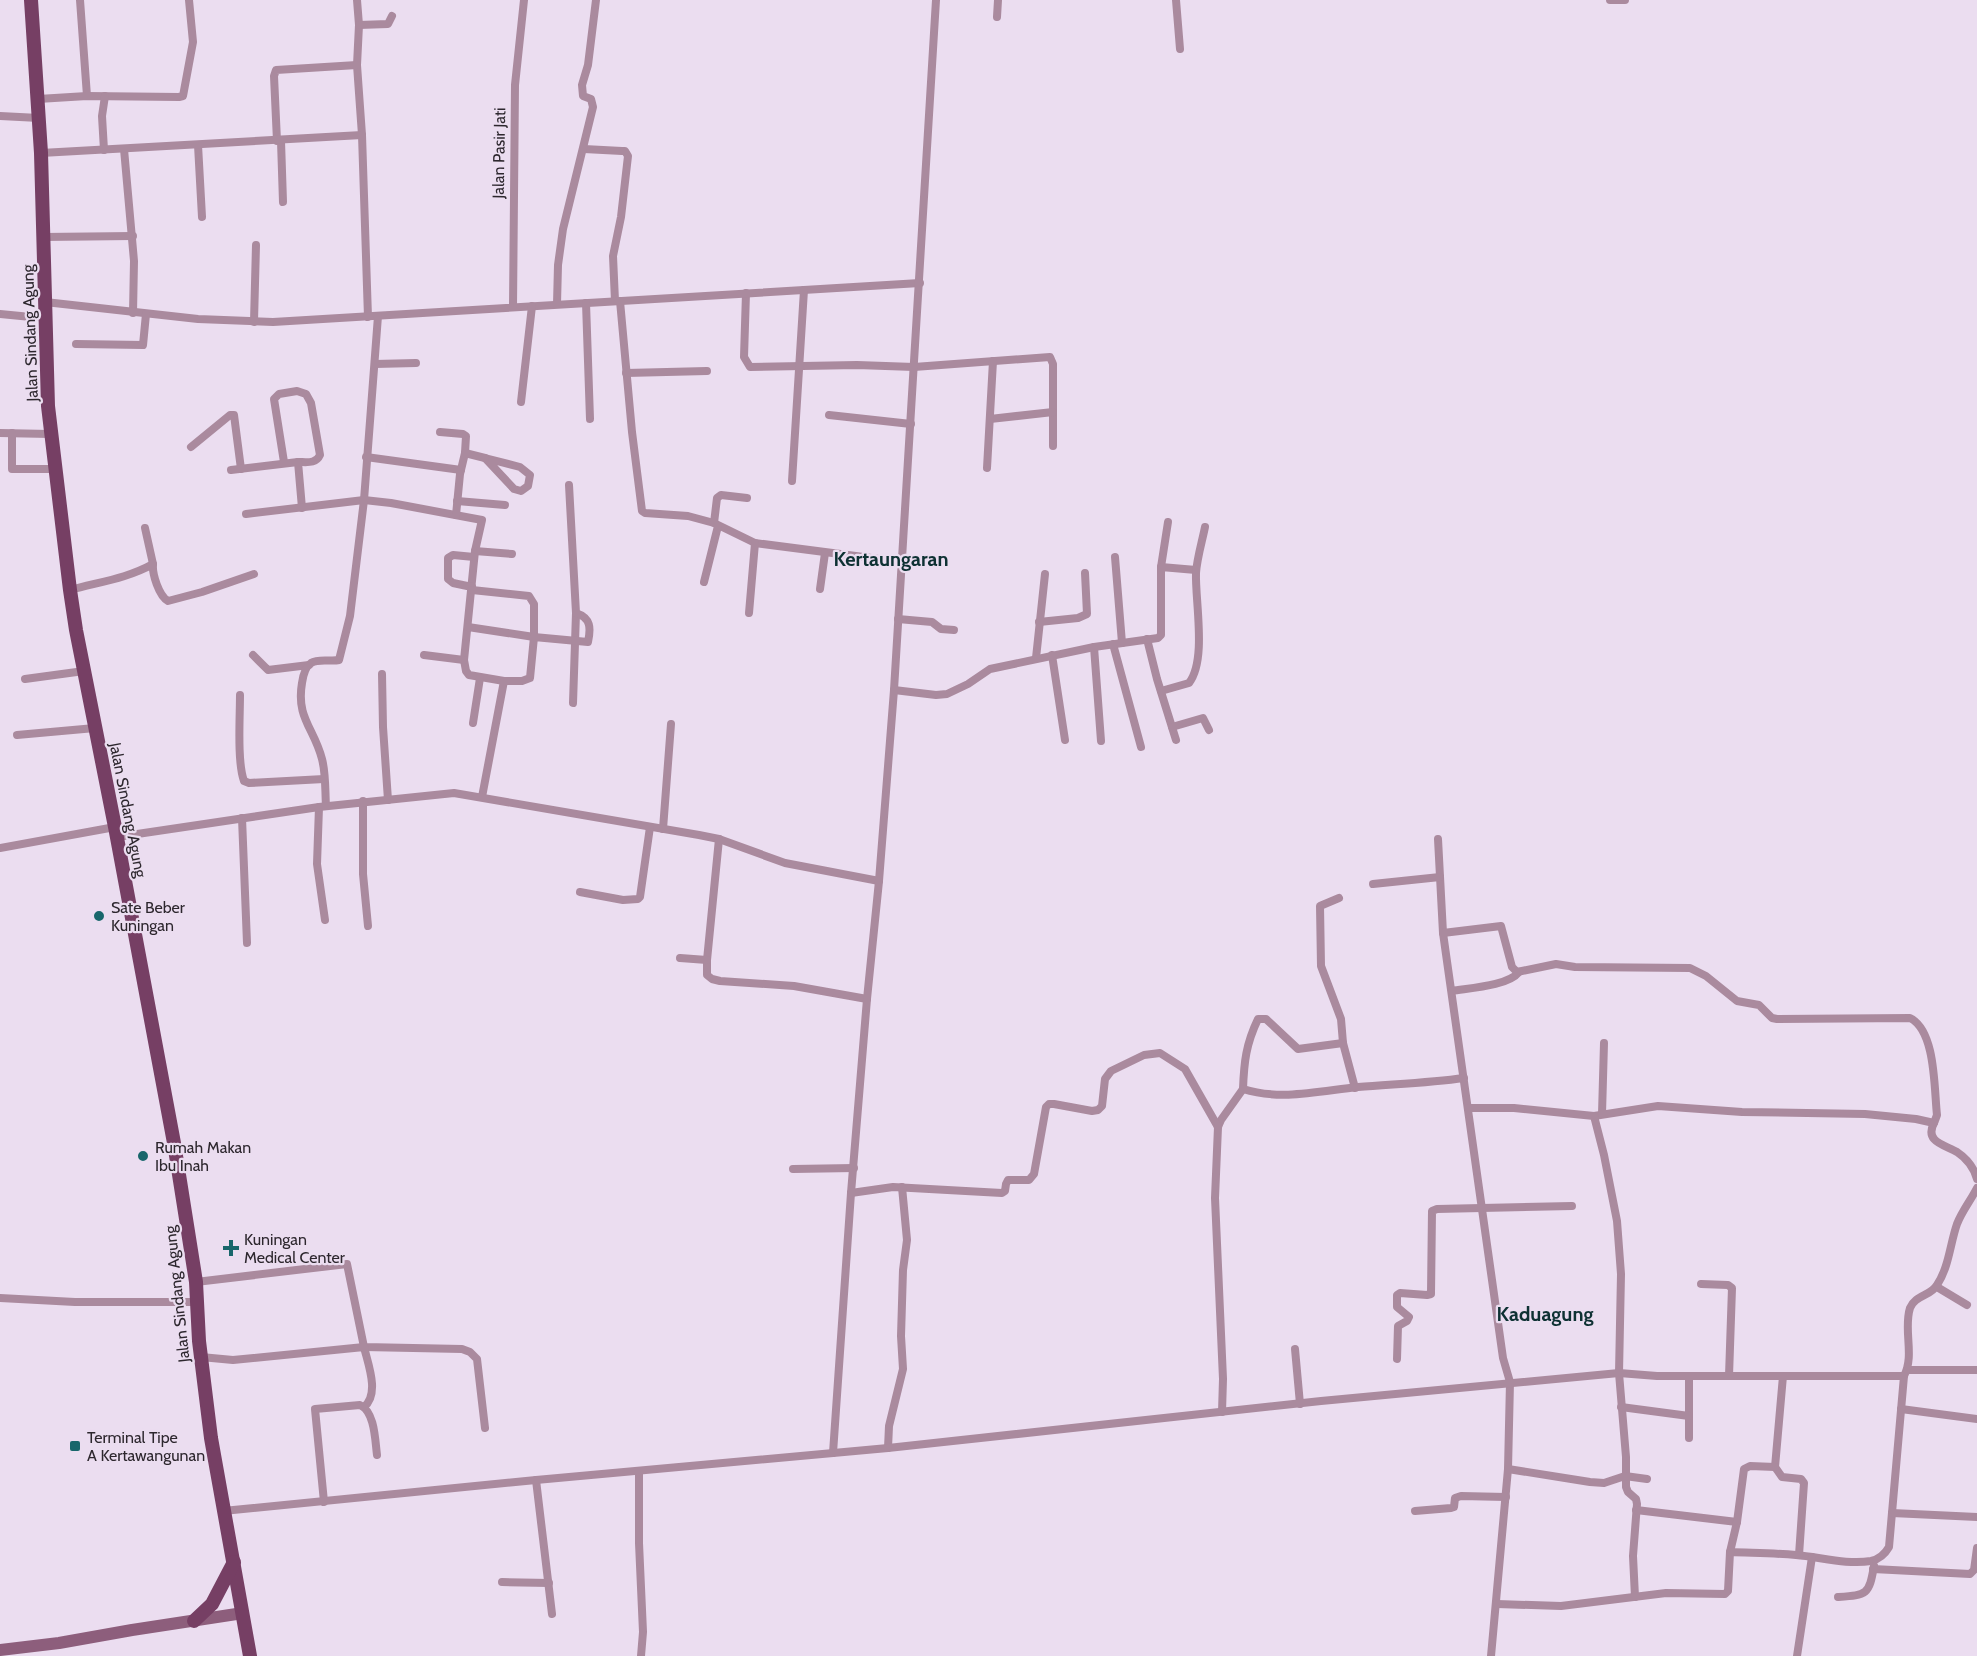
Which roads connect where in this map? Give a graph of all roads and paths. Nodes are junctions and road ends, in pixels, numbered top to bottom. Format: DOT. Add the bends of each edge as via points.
graph roads {
  1 [pos="31,0"];
  2 [pos="80,0"];
  3 [pos="189,0"];
  4 [pos="357,0"];
  5 [pos="524,0"];
  6 [pos="596,0"];
  7 [pos="936,0"];
  8 [pos="998,0"];
  9 [pos="1176,0"];
  10 [pos="1610,0"];
  11 [pos="1625,0"];
  12 [pos="392,16"];
  13 [pos="997,17"];
  14 [pos="358,25"];
  15 [pos="1180,49"];
  16 [pos="357,65"];
  17 [pos="87,96"];
  18 [pos="105,96"];
  19 [pos="38,99"];
  20 [pos="0,116"];
  21 [pos="39,118"];
  22 [pos="362,135"];
  23 [pos="279,141"];
  24 [pos="198,145"];
  25 [pos="584,148"];
  26 [pos="124,149"];
  27 [pos="104,150"];
  28 [pos="41,153"];
  29 [pos="284,202"];
  30 [pos="202,218"];
  31 [pos="133,236"];
  32 [pos="43,237"];
  33 [pos="256,245"];
  34 [pos="920,284"];
  35 [pos="804,290"];
  36 [pos="746,293"];
  37 [pos="618,301"];
  38 [pos="586,303"];
  39 [pos="557,304"];
  40 [pos="532,306"];
  41 [pos="513,307"];
  42 [pos="45,309"];
  43 [pos="133,313"];
  44 [pos="0,314"];
  45 [pos="146,314"];
  46 [pos="368,316"];
  47 [pos="378,316"];
  48 [pos="254,322"];
  49 [pos="76,344"];
  50 [pos="993,361"];
  51 [pos="416,363"];
  52 [pos="375,364"];
  53 [pos="801,366"];
  54 [pos="914,367"];
  55 [pos="707,371"];
  56 [pos="626,373"];
  57 [pos="521,402"];
  58 [pos="1053,412"];
  59 [pos="829,415"];
  60 [pos="590,419"];
  61 [pos="990,419"];
  62 [pos="911,424"];
  63 [pos="440,432"];
  64 [pos="0,433"];
  65 [pos="12,433"];
  66 [pos="50,434"];
  67 [pos="1053,446"];
  68 [pos="191,447"];
  69 [pos="465,453"];
  70 [pos="366,457"];
  71 [pos="485,458"];
  72 [pos="284,462"];
  73 [pos="298,462"];
  74 [pos="987,468"];
  75 [pos="241,469"];
  76 [pos="55,470"];
  77 [pos="231,470"];
  78 [pos="461,470"];
  79 [pos="792,481"];
  80 [pos="569,485"];
  81 [pos="747,498"];
  82 [pos="364,500"];
  83 [pos="457,501"];
  84 [pos="485,503"];
  85 [pos="505,505"];
  86 [pos="302,508"];
  87 [pos="246,514"];
  88 [pos="456,515"];
  89 [pos="482,520"];
  90 [pos="1168,522"];
  91 [pos="716,524"];
  92 [pos="1205,527"];
  93 [pos="145,528"];
  94 [pos="755,543"];
  95 [pos="825,553"];
  96 [pos="475,554"];
  97 [pos="512,554"];
  98 [pos="1115,557"];
  99 [pos="902,562"];
  100 [pos="153,564"];
  101 [pos="1161,567"];
  102 [pos="1196,570"];
  103 [pos="1085,573"];
  104 [pos="254,574"];
  105 [pos="1045,574"];
  106 [pos="704,582"];
  107 [pos="472,588"];
  108 [pos="820,589"];
  109 [pos="70,590"];
  110 [pos="576,612"];
  111 [pos="749,613"];
  112 [pos="898,619"];
  113 [pos="1039,622"];
  114 [pos="468,627"];
  115 [pos="954,630"];
  116 [pos="534,637"];
  117 [pos="1147,639"];
  118 [pos="577,641"];
  119 [pos="1118,643"];
  120 [pos="1094,647"];
  121 [pos="424,655"];
  122 [pos="1052,655"];
  123 [pos="254,656"];
  124 [pos="1036,658"];
  125 [pos="464,660"];
  126 [pos="309,665"];
  127 [pos="84,671"];
  128 [pos="382,674"];
  129 [pos="480,678"];
  130 [pos="25,679"];
  131 [pos="504,681"];
  132 [pos="894,690"];
  133 [pos="1161,691"];
  134 [pos="240,696"];
  135 [pos="573,703"];
  136 [pos="473,723"];
  137 [pos="671,724"];
  138 [pos="1172,727"];
  139 [pos="95,728"];
  140 [pos="1209,730"];
  141 [pos="17,735"];
  142 [pos="1065,740"];
  143 [pos="1176,740"];
  144 [pos="1101,741"];
  145 [pos="1141,747"];
  146 [pos="324,778"];
  147 [pos="482,797"];
  148 [pos="388,800"];
  149 [pos="363,801"];
  150 [pos="322,806"];
  151 [pos="242,818"];
  152 [pos="650,827"];
  153 [pos="663,829"];
  154 [pos="116,832"];
  155 [pos="719,839"];
  156 [pos="1438,839"];
  157 [pos="0,848"];
  158 [pos="1440,877"];
  159 [pos="879,881"];
  160 [pos="1373,884"];
  161 [pos="580,892"];
  162 [pos="1339,898"];
  163 [pos="325,920"];
  164 [pos="368,926"];
  165 [pos="1443,933"];
  166 [pos="247,943"];
  167 [pos="680,958"];
  168 [pos="707,960"];
  169 [pos="1519,972"];
  170 [pos="1452,991"];
  171 [pos="867,999"];
  172 [pos="1343,1043"];
  173 [pos="1604,1043"];
  174 [pos="1464,1078"];
  175 [pos="1355,1088"];
  176 [pos="1243,1089"];
  177 [pos="1468,1108"];
  178 [pos="1598,1115"];
  179 [pos="1934,1123"];
  180 [pos="1218,1127"];
  181 [pos="854,1168"];
  182 [pos="793,1169"];
  183 [pos="1977,1179"];
  184 [pos="902,1187"];
  185 [pos="1977,1188"];
  186 [pos="851,1193"];
  187 [pos="1572,1206"];
  188 [pos="1481,1208"];
  189 [pos="196,1282"];
  190 [pos="1701,1284"];
  191 [pos="1937,1287"];
  192 [pos="0,1298"];
  193 [pos="198,1302"];
  194 [pos="1967,1305"];
  195 [pos="364,1347"];
  196 [pos="1295,1349"];
  197 [pos="201,1357"];
  198 [pos="1397,1359"];
  199 [pos="1977,1370"];
  200 [pos="1620,1372"];
  201 [pos="1906,1373"];
  202 [pos="1689,1376"];
  203 [pos="1728,1376"];
  204 [pos="1783,1376"];
  205 [pos="1510,1382"];
  206 [pos="1300,1404"];
  207 [pos="364,1407"];
  208 [pos="1621,1407"];
  209 [pos="1901,1409"];
  210 [pos="1222,1412"];
  211 [pos="1689,1416"];
  212 [pos="1977,1419"];
  213 [pos="485,1428"];
  214 [pos="1689,1438"];
  215 [pos="888,1448"];
  216 [pos="833,1454"];
  217 [pos="377,1455"];
  218 [pos="1775,1467"];
  219 [pos="1508,1469"];
  220 [pos="639,1471"];
  221 [pos="1625,1476"];
  222 [pos="1647,1479"];
  223 [pos="536,1480"];
  224 [pos="1506,1497"];
  225 [pos="324,1502"];
  226 [pos="1636,1510"];
  227 [pos="223,1511"];
  228 [pos="1415,1511"];
  229 [pos="1892,1513"];
  230 [pos="1977,1517"];
  231 [pos="1737,1522"];
  232 [pos="1977,1548"];
  233 [pos="1730,1552"];
  234 [pos="1799,1555"];
  235 [pos="1812,1557"];
  236 [pos="1875,1560"];
  237 [pos="234,1562"];
  238 [pos="1873,1569"];
  239 [pos="502,1582"];
  240 [pos="549,1583"];
  241 [pos="1635,1597"];
  242 [pos="1838,1597"];
  243 [pos="1497,1604"];
  244 [pos="243,1614"];
  245 [pos="552,1614"];
  246 [pos="194,1621"];
  247 [pos="0,1650"];
  248 [pos="250,1656"];
  249 [pos="641,1656"];
  250 [pos="1491,1656"];
  251 [pos="1797,1656"];
  1 -- 19 [label="main road, Jalan Sindang Agung"];
  2 -- 17 [label="street"];
  3 -- 18 [label="street" via="193,42 183,96"];
  4 -- 14 [label="street"];
  5 -- 41 [label="street, Jalan Pasir Jati" via="515,85"];
  6 -- 25 [label="street" via="582,85 582,93 593,106"];
  7 -- 34 [label="street"];
  8 -- 13 [label="street"];
  9 -- 15 [label="street"];
  10 -- 11 [label="street"];
  12 -- 14 [label="street" via="388,24"];
  14 -- 16 [label="street"];
  16 -- 22 [label="street"];
  16 -- 23 [label="street" via="276,70"];
  17 -- 18 [label="street"];
  17 -- 19 [label="street"];
  18 -- 27 [label="street"];
  19 -- 21 [label="main road, Jalan Sindang Agung"];
  20 -- 21 [label="street"];
  21 -- 28 [label="main road, Jalan Sindang Agung"];
  22 -- 23 [label="street"];
  22 -- 46 [label="street"];
  23 -- 24 [label="street"];
  23 -- 29 [label="street"];
  24 -- 26 [label="street"];
  24 -- 30 [label="street"];
  25 -- 37 [label="street" via="625,151 628,156 613,256"];
  25 -- 39 [label="street" via="563,229"];
  26 -- 27 [label="street"];
  26 -- 31 [label="street"];
  27 -- 28 [label="street"];
  28 -- 32 [label="main road, Jalan Sindang Agung"];
  31 -- 32 [label="street"];
  31 -- 43 [label="street"];
  32 -- 42 [label="main road, Jalan Sindang Agung"];
  33 -- 48 [label="street"];
  34 -- 35 [label="street"];
  34 -- 54 [label="street"];
  35 -- 36 [label="street"];
  35 -- 53 [label="street"];
  36 -- 37 [label="street"];
  36 -- 53 [label="street" via="746,363 756,368"];
  37 -- 38 [label="street"];
  37 -- 56 [label="street"];
  38 -- 39 [label="street"];
  38 -- 60 [label="street"];
  39 -- 40 [label="street"];
  40 -- 41 [label="street"];
  40 -- 57 [label="street"];
  41 -- 47 [label="street"];
  42 -- 43 [label="street"];
  42 -- 44 [label="street" via="31,317"];
  42 -- 66 [label="main road, Jalan Sindang Agung"];
  43 -- 45 [label="street"];
  45 -- 48 [label="street"];
  45 -- 49 [label="street" via="142,345"];
  46 -- 47 [label="street"];
  46 -- 48 [label="street"];
  47 -- 52 [label="street"];
  50 -- 54 [label="street"];
  50 -- 58 [label="street" via="1050,357"];
  50 -- 61 [label="street"];
  51 -- 52 [label="street"];
  52 -- 70 [label="street"];
  53 -- 54 [label="street"];
  53 -- 79 [label="street"];
  54 -- 62 [label="street"];
  55 -- 56 [label="street"];
  56 -- 91 [label="street" via="642,511 688,516"];
  58 -- 61 [label="street"];
  58 -- 67 [label="street"];
  59 -- 62 [label="street"];
  61 -- 74 [label="street"];
  62 -- 99 [label="street"];
  63 -- 69 [label="street" via="464,434"];
  64 -- 65 [label="street"];
  65 -- 66 [label="street"];
  65 -- 76 [label="street" via="12,469"];
  66 -- 76 [label="main road, Jalan Sindang Agung"];
  68 -- 75 [label="street" via="234,415"];
  69 -- 71 [label="street"];
  69 -- 78 [label="street"];
  70 -- 78 [label="street"];
  70 -- 82 [label="street"];
  71 -- 71 [label="street" via="524,469 530,475 528,486 521,491 514,489"];
  72 -- 73 [label="street"];
  72 -- 73 [label="street" via="274,399 279,394 302,391 310,398 320,455 312,462"];
  72 -- 75 [label="street"];
  73 -- 86 [label="street"];
  75 -- 77 [label="street"];
  76 -- 109 [label="main road, Jalan Sindang Agung"];
  78 -- 83 [label="street"];
  80 -- 110 [label="street"];
  81 -- 91 [label="street" via="717,498"];
  82 -- 86 [label="street"];
  82 -- 88 [label="street"];
  82 -- 126 [label="street" via="350,616 340,659"];
  83 -- 84 [label="street"];
  83 -- 88 [label="street"];
  84 -- 85 [label="street"];
  84 -- 89 [label="street"];
  86 -- 87 [label="street"];
  88 -- 89 [label="street"];
  89 -- 96 [label="street"];
  90 -- 101 [label="street"];
  91 -- 94 [label="street"];
  91 -- 106 [label="street"];
  92 -- 102 [label="street"];
  93 -- 100 [label="street"];
  94 -- 95 [label="street"];
  94 -- 111 [label="street"];
  95 -- 99 [label="street"];
  95 -- 108 [label="street"];
  96 -- 97 [label="street"];
  96 -- 107 [label="street"];
  96 -- 107 [label="street" via="448,558 448,579"];
  98 -- 119 [label="street"];
  99 -- 112 [label="street"];
  100 -- 104 [label="street" via="152,572 168,601"];
  100 -- 109 [label="street" via="118,580"];
  101 -- 102 [label="street"];
  101 -- 117 [label="street" via="1161,635"];
  102 -- 133 [label="street" via="1199,631 1193,676 1189,683"];
  103 -- 113 [label="street" via="1087,614"];
  105 -- 113 [label="street"];
  107 -- 114 [label="street"];
  107 -- 116 [label="street" via="529,596 534,604"];
  109 -- 127 [label="main road, Jalan Sindang Agung"];
  110 -- 118 [label="street"];
  110 -- 118 [label="street" via="588,621 592,642"];
  112 -- 115 [label="street" via="932,622 941,629"];
  112 -- 132 [label="street"];
  113 -- 124 [label="street"];
  114 -- 116 [label="street"];
  114 -- 125 [label="street"];
  116 -- 118 [label="street"];
  116 -- 131 [label="street" via="530,678"];
  117 -- 119 [label="street"];
  117 -- 133 [label="street"];
  118 -- 135 [label="street"];
  119 -- 120 [label="street"];
  119 -- 145 [label="street"];
  120 -- 122 [label="street"];
  120 -- 144 [label="street"];
  121 -- 125 [label="street"];
  122 -- 124 [label="street"];
  122 -- 142 [label="street"];
  123 -- 126 [label="street" via="268,670"];
  124 -- 132 [label="street" via="990,669 947,694"];
  125 -- 129 [label="street" via="469,675"];
  126 -- 146 [label="street" via="302,678 300,707 319,747"];
  127 -- 130 [label="street"];
  127 -- 139 [label="main road, Jalan Sindang Agung"];
  128 -- 148 [label="street"];
  129 -- 131 [label="street"];
  129 -- 136 [label="street"];
  131 -- 147 [label="street"];
  132 -- 159 [label="street"];
  133 -- 138 [label="street"];
  134 -- 146 [label="street" via="244,781"];
  137 -- 153 [label="street"];
  138 -- 140 [label="street" via="1203,718"];
  138 -- 143 [label="street"];
  139 -- 141 [label="street"];
  139 -- 154 [label="main road, Jalan Sindang Agung"];
  146 -- 150 [label="street"];
  147 -- 148 [label="street" via="443,793"];
  147 -- 152 [label="street"];
  148 -- 149 [label="street"];
  149 -- 150 [label="street"];
  149 -- 164 [label="street"];
  150 -- 151 [label="street"];
  150 -- 163 [label="street" via="317,864"];
  151 -- 154 [label="street"];
  151 -- 166 [label="street"];
  152 -- 153 [label="street"];
  152 -- 161 [label="street" via="638,899"];
  153 -- 155 [label="street"];
  154 -- 157 [label="street"];
  154 -- 189 [label="main road, Jalan Sindang Agung" via="174,1141"];
  155 -- 159 [label="street" via="784,863"];
  155 -- 168 [label="street"];
  156 -- 158 [label="street"];
  158 -- 160 [label="street"];
  158 -- 165 [label="street"];
  159 -- 171 [label="street"];
  162 -- 172 [label="street" via="1320,906 1320,954 1341,1019"];
  165 -- 169 [label="street" via="1501,926 1512,967"];
  165 -- 170 [label="street"];
  167 -- 168 [label="street"];
  168 -- 171 [label="street" via="712,979 794,986"];
  169 -- 170 [label="street" via="1489,985"];
  169 -- 179 [label="street" via="1556,964 1690,968 1737,1001 1759,1005 1772,1018 1910,1018 1918,1022 1927,1039 1937,1115"];
  170 -- 174 [label="street"];
  171 -- 181 [label="street"];
  172 -- 175 [label="street"];
  172 -- 176 [label="street" via="1298,1049 1266,1019 1258,1019 1244,1059"];
  173 -- 178 [label="street"];
  174 -- 175 [label="street"];
  174 -- 177 [label="street"];
  175 -- 176 [label="street" via="1288,1095"];
  176 -- 180 [label="street"];
  177 -- 178 [label="street"];
  177 -- 188 [label="street"];
  178 -- 179 [label="street" via="1658,1106 1865,1114"];
  178 -- 200 [label="street" via="1617,1221"];
  179 -- 183 [label="street" via="1932,1137 1969,1163"];
  180 -- 184 [label="street" via="1185,1069 1166,1055 1154,1053 1111,1071 1105,1079 1102,1106 1098,1110 1054,1104 1046,1107 1031,1179 1008,1180 1002,1193"];
  180 -- 210 [label="street" via="1215,1218"];
  181 -- 182 [label="street"];
  181 -- 186 [label="street"];
  184 -- 186 [label="street"];
  184 -- 215 [label="street" via="907,1240 903,1270 903,1364"];
  185 -- 191 [label="street" via="1957,1225"];
  186 -- 216 [label="street"];
  187 -- 188 [label="street"];
  188 -- 198 [label="street" via="1432,1211 1431,1294 1397,1295 1397,1307 1409,1317 1398,1326"];
  188 -- 205 [label="street"];
  189 -- 193 [label="main road, Jalan Sindang Agung"];
  189 -- 195 [label="street" via="347,1264"];
  190 -- 203 [label="street" via="1732,1288"];
  191 -- 194 [label="street"];
  191 -- 201 [label="street" via="1910,1307"];
  192 -- 193 [label="street"];
  193 -- 197 [label="main road, Jalan Sindang Agung"];
  195 -- 197 [label="street" via="245,1360"];
  195 -- 207 [label="street" via="372,1392"];
  195 -- 213 [label="street" via="470,1352 477,1359"];
  196 -- 206 [label="street"];
  197 -- 227 [label="main road, Jalan Sindang Agung"];
  199 -- 201 [label="street"];
  200 -- 202 [label="street"];
  200 -- 205 [label="street"];
  200 -- 208 [label="street"];
  201 -- 204 [label="street"];
  201 -- 209 [label="street"];
  202 -- 203 [label="street"];
  202 -- 211 [label="street"];
  203 -- 204 [label="street"];
  204 -- 218 [label="street"];
  205 -- 206 [label="street"];
  205 -- 219 [label="street"];
  206 -- 210 [label="street"];
  207 -- 217 [label="street"];
  207 -- 225 [label="street" via="315,1409"];
  208 -- 211 [label="street"];
  208 -- 221 [label="street"];
  209 -- 212 [label="street"];
  209 -- 229 [label="street"];
  210 -- 215 [label="street"];
  211 -- 214 [label="street"];
  215 -- 216 [label="street"];
  216 -- 220 [label="street"];
  218 -- 231 [label="street" via="1744,1469"];
  218 -- 234 [label="street" via="1782,1477 1801,1479 1804,1483"];
  219 -- 221 [label="street" via="1604,1483"];
  219 -- 224 [label="street"];
  220 -- 223 [label="street"];
  220 -- 249 [label="street" via="644,1632"];
  221 -- 222 [label="street"];
  221 -- 226 [label="street" via="1628,1492 1636,1499"];
  223 -- 225 [label="street"];
  223 -- 240 [label="street"];
  224 -- 228 [label="street" via="1461,1496 1455,1498 1451,1508"];
  224 -- 243 [label="street"];
  225 -- 227 [label="street"];
  226 -- 231 [label="street"];
  226 -- 241 [label="street"];
  227 -- 237 [label="main road, Jalan Sindang Agung"];
  229 -- 230 [label="street"];
  229 -- 236 [label="street" via="1889,1547"];
  231 -- 233 [label="street"];
  232 -- 238 [label="street" via="1970,1574"];
  233 -- 234 [label="street"];
  233 -- 241 [label="street" via="1725,1594"];
  234 -- 235 [label="street"];
  235 -- 236 [label="street"];
  235 -- 251 [label="street"];
  236 -- 238 [label="street"];
  237 -- 244 [label="main road, Jalan Sindang Agung"];
  237 -- 246 [label="main road" via="212,1604"];
  238 -- 242 [label="street" via="1867,1593"];
  239 -- 240 [label="street"];
  240 -- 245 [label="street"];
  241 -- 243 [label="street" via="1561,1606"];
  243 -- 250 [label="street"];
  244 -- 246 [label="main road"];
  244 -- 248 [label="main road, Jalan Sindang Agung"];
  246 -- 247 [label="main road"];
}
